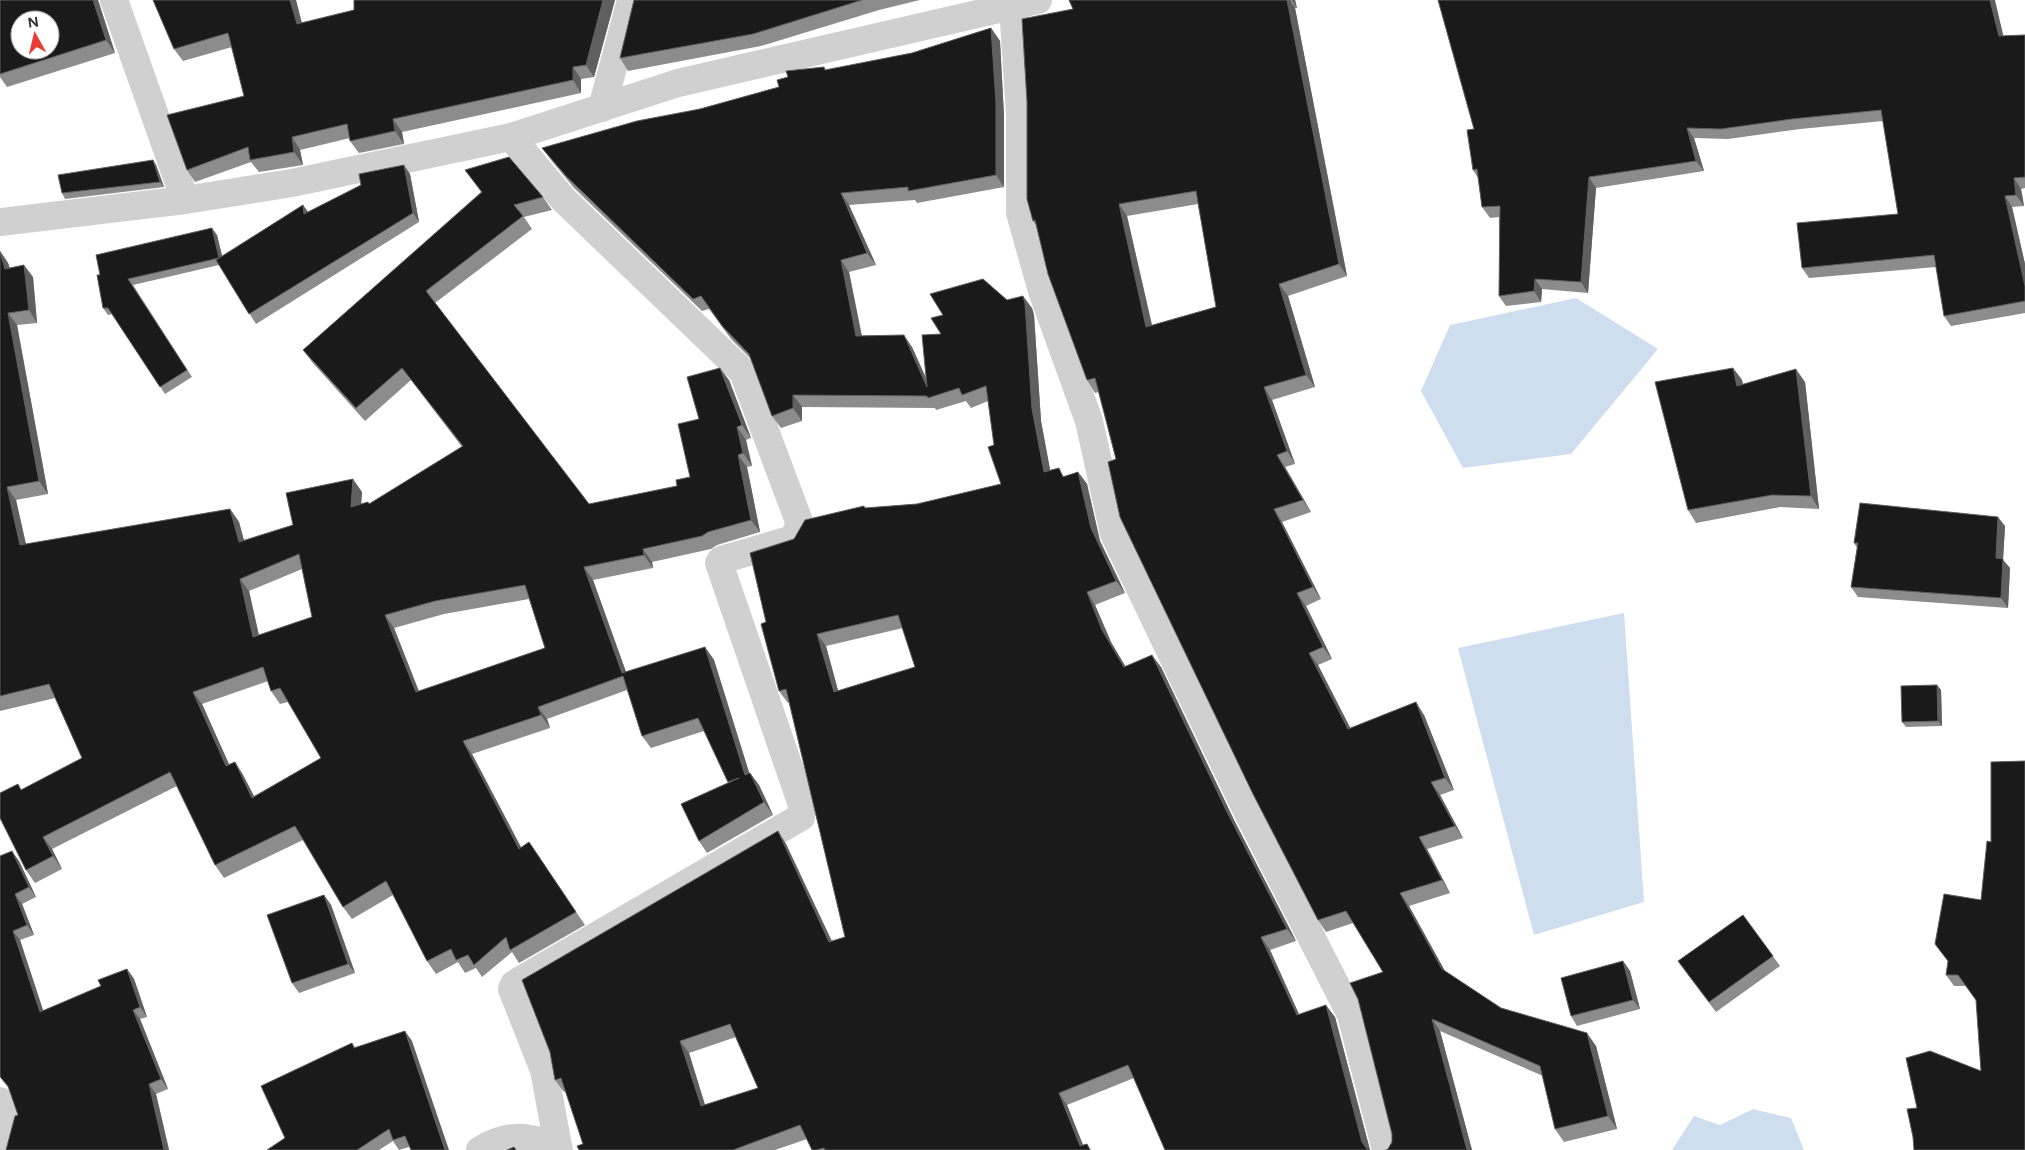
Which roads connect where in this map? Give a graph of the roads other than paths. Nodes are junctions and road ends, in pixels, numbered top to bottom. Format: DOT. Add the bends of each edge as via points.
graph roads {
  1 [pos="114,0"];
  2 [pos="631,0"];
  3 [pos="1026,3"];
  4 [pos="602,108"];
  5 [pos="511,137"];
  6 [pos="186,200"];
  7 [pos="0,222"];
  8 [pos="0,1100"];
  9 [pos="559,1148"];
  10 [pos="1,1150"];
  11 [pos="480,1150"];
  12 [pos="1386,1150"];
  1 -- 6 [label="street"];
  2 -- 4 [label="street"];
  3 -- 4 [label="street" via="678,83"];
  3 -- 12 [label="street" via="1020,115 1020,213 1042,292 1089,421 1114,534 1248,813 1351,1014"];
  4 -- 5 [label="street"];
  5 -- 6 [label="street" via="292,183"];
  5 -- 9 [label="street" via="563,199 743,372 800,524 793,538 719,563 803,812 801,817 514,984 512,989 544,1070"];
  6 -- 7 [label="street"];
  8 -- 10 [label="street" via="8,1123"];
  9 -- 11 [label="street" via="522,1136 497,1140"];
}
